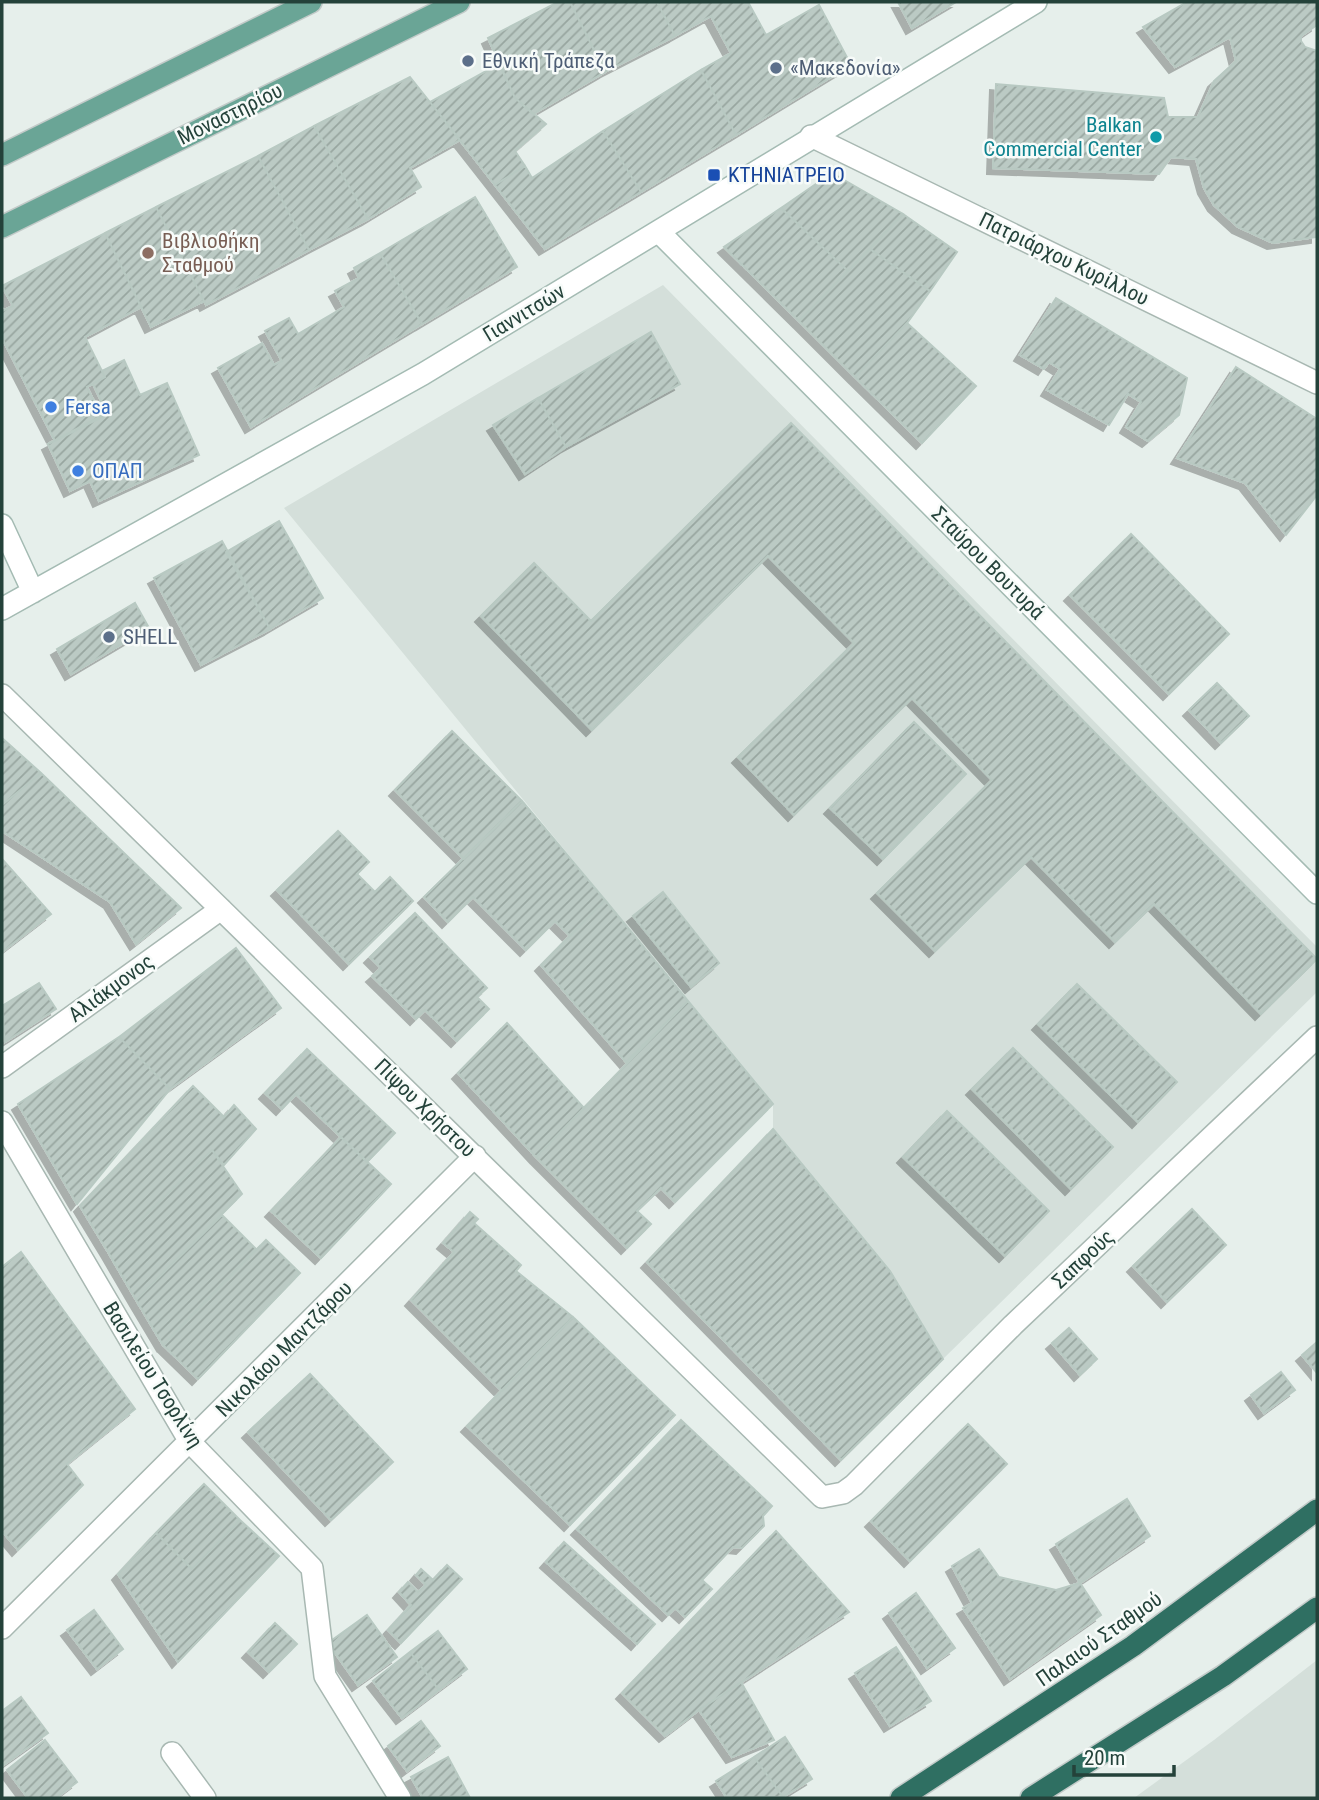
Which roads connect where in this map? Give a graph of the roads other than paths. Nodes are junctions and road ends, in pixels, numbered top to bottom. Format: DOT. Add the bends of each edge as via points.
graph roads {
  1 [pos="311,2"];
  2 [pos="459,2"];
  3 [pos="1036,2"];
  4 [pos="811,136"];
  5 [pos="2,155"];
  6 [pos="2,227"];
  7 [pos="659,232"];
  8 [pos="1317,383"];
  9 [pos="2,524"];
  10 [pos="33,592"];
  11 [pos="2,608"];
  12 [pos="2,695"];
  13 [pos="1317,893"];
  14 [pos="221,909"];
  15 [pos="1317,1037"];
  16 [pos="2,1067"];
  17 [pos="2,1122"];
  18 [pos="475,1156"];
  19 [pos="190,1443"];
  20 [pos="854,1485"];
  21 [pos="1317,1510"];
  22 [pos="1317,1608"];
  23 [pos="2,1628"];
  24 [pos="172,1753"];
  25 [pos="205,1798"];
  26 [pos="400,1798"];
  27 [pos="901,1798"];
  28 [pos="1031,1798"];
  1 -- 5 [label="main road"];
  2 -- 6 [label="main road, Μοναστηρίου"];
  3 -- 4 [label="street, Γιαννιτσών"];
  4 -- 7 [label="street, Γιαννιτσών"];
  4 -- 8 [label="street, Πατριάρχου Κυρίλλου"];
  7 -- 10 [label="street, Γιαννιτσών" via="400,388"];
  7 -- 13 [label="street, Σταύρου Βουτυρά"];
  9 -- 10 [label="street"];
  10 -- 11 [label="street, Γιαννιτσών"];
  12 -- 14 [label="street, Πίψου Χρήστου"];
  14 -- 16 [label="street, Αλιάκμονος"];
  14 -- 18 [label="street, Πίψου Χρήστου"];
  15 -- 20 [label="street, Σαπφούς" via="1013,1325"];
  17 -- 19 [label="street, Βασιλείου Τσορλίνη"];
  18 -- 19 [label="street, Νικολάου Μαντζάρου"];
  18 -- 20 [label="street, Πίψου Χρήστου" via="822,1497 843,1493"];
  19 -- 23 [label="street, Νικολάου Μαντζάρου"];
  19 -- 26 [label="street, Βασιλείου Τσορλίνη" via="312,1568 325,1676"];
  21 -- 27 [label="highway, Παλαιού Σταθμού" via="1133,1646"];
  22 -- 28 [label="highway" via="1223,1676"];
  24 -- 25 [label="street"];
}
